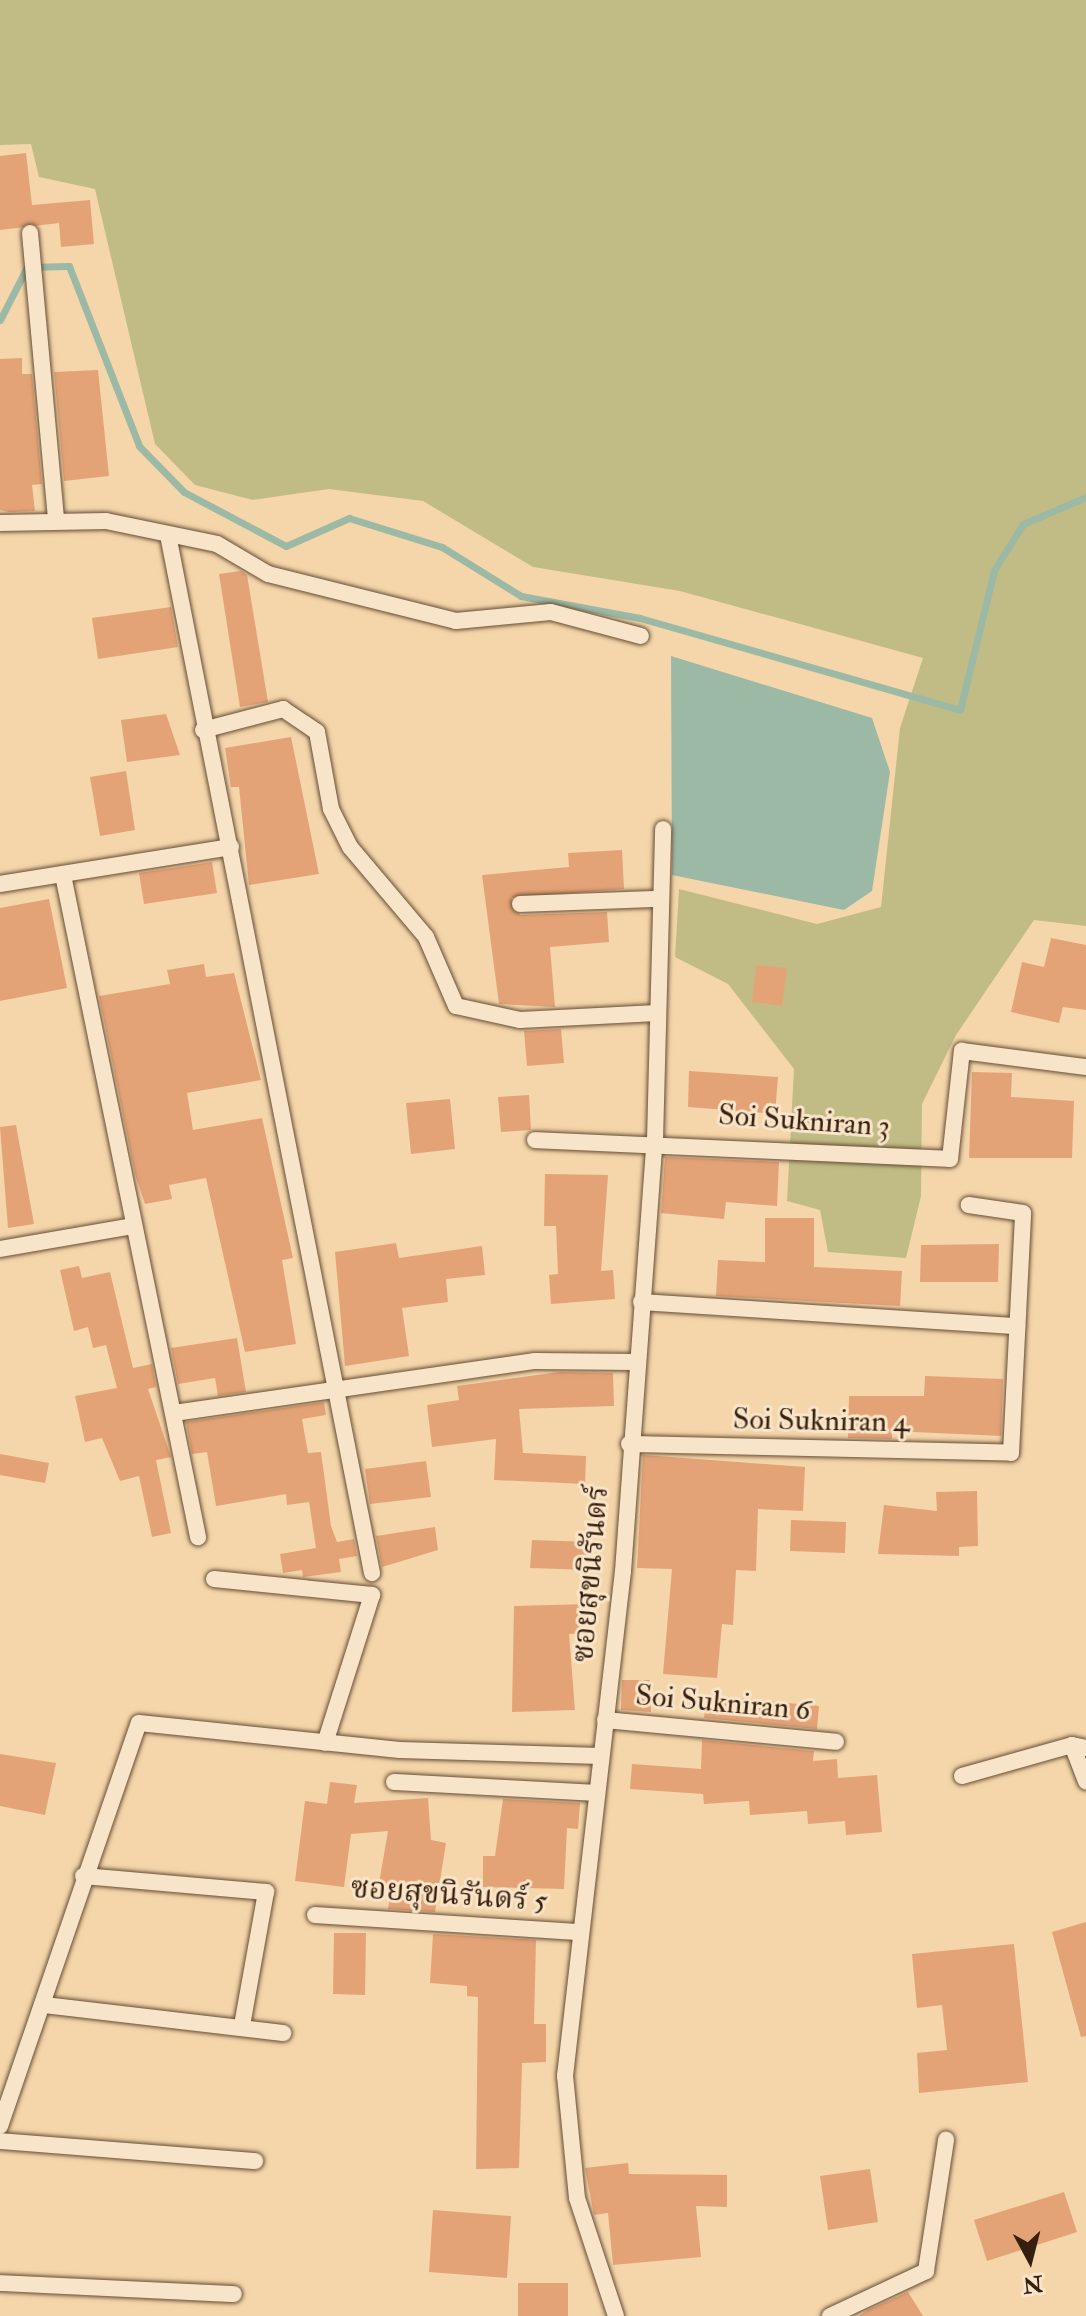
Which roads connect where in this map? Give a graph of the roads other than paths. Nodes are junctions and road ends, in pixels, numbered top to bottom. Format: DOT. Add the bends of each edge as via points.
graph roads {
  1 [pos="30,233"];
  2 [pos="56,520"];
  3 [pos="0,523"];
  4 [pos="168,535"];
  5 [pos="641,636"];
  6 [pos="203,730"];
  7 [pos="663,829"];
  8 [pos="231,847"];
  9 [pos="63,875"];
  10 [pos="0,884"];
  11 [pos="659,899"];
  12 [pos="520,904"];
  13 [pos="657,1013"];
  14 [pos="1086,1067"];
  15 [pos="535,1140"];
  16 [pos="655,1140"];
  17 [pos="969,1205"];
  18 [pos="133,1226"];
  19 [pos="0,1249"];
  20 [pos="641,1302"];
  21 [pos="1017,1326"];
  22 [pos="635,1362"];
  23 [pos="339,1386"];
  24 [pos="174,1413"];
  25 [pos="629,1444"];
  26 [pos="198,1537"];
  27 [pos="372,1573"];
  28 [pos="214,1579"];
  29 [pos="605,1720"];
  30 [pos="836,1742"];
  31 [pos="325,1743"];
  32 [pos="1079,1746"];
  33 [pos="601,1756"];
  34 [pos="962,1776"];
  35 [pos="1086,1781"];
  36 [pos="394,1782"];
  37 [pos="594,1793"];
  38 [pos="83,1876"];
  39 [pos="315,1915"];
  40 [pos="580,1932"];
  41 [pos="44,2005"];
  42 [pos="242,2026"];
  43 [pos="283,2033"];
  44 [pos="0,2126"];
  45 [pos="946,2140"];
  46 [pos="0,2141"];
  47 [pos="255,2161"];
  48 [pos="0,2283"];
  49 [pos="234,2294"];
  50 [pos="616,2316"];
  51 [pos="830,2316"];
  1 -- 2 [label="street"];
  2 -- 3 [label="street"];
  2 -- 4 [label="street" via="106,521"];
  4 -- 5 [label="street" via="229,549 268,574 456,621 551,612"];
  4 -- 6 [label="street"];
  6 -- 8 [label="street"];
  6 -- 13 [label="street" via="283,709 317,732 337,822 350,847 405,903 456,1006 520,1020"];
  7 -- 11 [label="street, ซอยสุขนิรันดร์"];
  8 -- 9 [label="street"];
  8 -- 23 [label="street"];
  9 -- 10 [label="street"];
  9 -- 18 [label="street"];
  11 -- 12 [label="street"];
  11 -- 13 [label="street, ซอยสุขนิรันดร์"];
  13 -- 16 [label="street, ซอยสุขนิรันดร์"];
  14 -- 16 [label="street, Soi Sukniran 3" via="962,1051 950,1159"];
  15 -- 16 [label="street, Soi Sukniran 3"];
  16 -- 20 [label="street, ซอยสุขนิรันดร์"];
  17 -- 21 [label="street" via="1023,1213"];
  18 -- 19 [label="street"];
  18 -- 24 [label="street"];
  20 -- 21 [label="street"];
  20 -- 22 [label="street, ซอยสุขนิรันดร์"];
  21 -- 25 [label="street, Soi Sukniran 4" via="1011,1453"];
  22 -- 23 [label="street" via="535,1361"];
  22 -- 25 [label="street, ซอยสุขนิรันดร์"];
  23 -- 24 [label="street"];
  23 -- 27 [label="street"];
  24 -- 26 [label="street"];
  25 -- 29 [label="street, ซอยสุขนิรันดร์"];
  28 -- 31 [label="street" via="372,1595"];
  29 -- 30 [label="street, Soi Sukniran 6"];
  29 -- 33 [label="street, ซอยสุขนิรันดร์"];
  31 -- 33 [label="street"];
  31 -- 38 [label="street" via="139,1723"];
  32 -- 34 [label="street"];
  32 -- 35 [label="street"];
  33 -- 37 [label="street, ซอยสุขนิรันดร์"];
  36 -- 37 [label="street"];
  37 -- 40 [label="street, ซอยสุขนิรันดร์"];
  38 -- 41 [label="street"];
  38 -- 42 [label="street" via="266,1892"];
  39 -- 40 [label="street, ซอยสุขนิรันดร์ 5"];
  40 -- 50 [label="street, ซอยสุขนิรันดร์" via="566,2091 577,2198"];
  41 -- 42 [label="street"];
  41 -- 44 [label="street"];
  42 -- 43 [label="street"];
  45 -- 51 [label="street" via="926,2271"];
  46 -- 47 [label="street"];
  48 -- 49 [label="street"];
}
